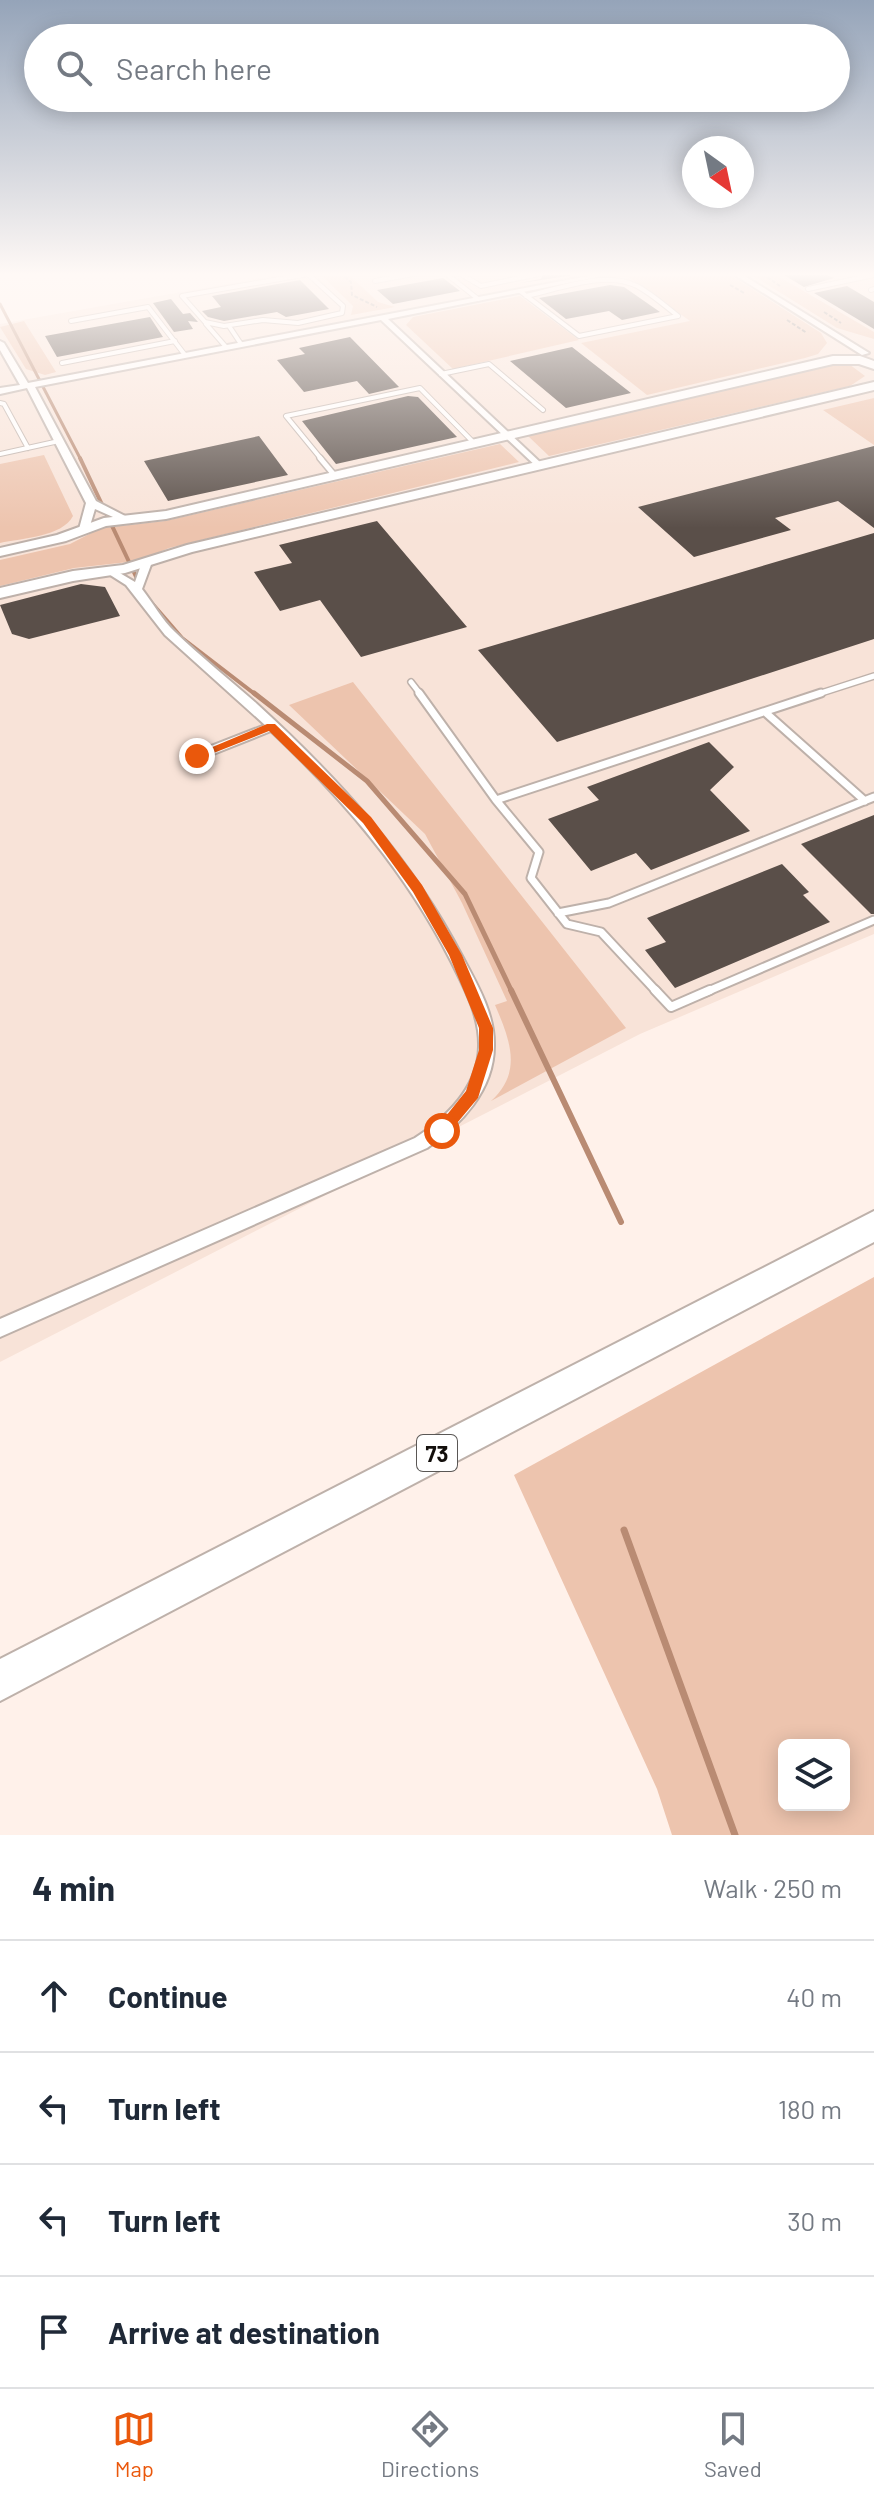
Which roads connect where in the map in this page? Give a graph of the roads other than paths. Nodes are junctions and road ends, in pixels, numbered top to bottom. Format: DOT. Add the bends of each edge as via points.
graph roads {
  1 [pos="9,358"];
  2 [pos="90,358"];
  3 [pos="172,358"];
  4 [pos="424,358"];
  5 [pos="866,358"];
  6 [pos="830,360"];
  7 [pos="62,363"];
  8 [pos="441,374"];
  9 [pos="27,386"];
  10 [pos="871,388"];
  11 [pos="0,391"];
  12 [pos="0,403"];
  13 [pos="543,410"];
  14 [pos="506,436"];
  15 [pos="59,441"];
  16 [pos="474,443"];
  17 [pos="28,448"];
  18 [pos="0,454"];
  19 [pos="539,466"];
  20 [pos="335,476"];
  21 [pos="91,503"];
  22 [pos="126,519"];
  23 [pos="84,529"];
  24 [pos="0,552"];
  25 [pos="147,562"];
  26 [pos="109,571"];
  27 [pos="138,587"];
  28 [pos="0,593"];
  29 [pos="874,676"];
  30 [pos="411,682"];
  31 [pos="765,712"];
  32 [pos="271,727"];
  33 [pos="197,756"];
  34 [pos="874,797"];
  35 [pos="496,800"];
  36 [pos="865,801"];
  37 [pos="558,913"];
  38 [pos="874,920"];
  39 [pos="874,1226"];
  40 [pos="0,1328"];
  41 [pos="0,1681"];
  1 -- 9 [label="street"];
  2 -- 7 [label="lane"];
  3 -- 9 [label="street"];
  4 -- 8 [label="street"];
  5 -- 6 [label="street"];
  6 -- 14 [label="street"];
  8 -- 13 [label="lane" via="489,364"];
  8 -- 14 [label="street"];
  9 -- 11 [label="street"];
  9 -- 15 [label="street"];
  10 -- 19 [label="street"];
  12 -- 17 [label="lane"];
  14 -- 16 [label="street"];
  14 -- 19 [label="street"];
  15 -- 17 [label="lane"];
  15 -- 21 [label="street"];
  16 -- 20 [label="street"];
  16 -- 20 [label="lane" via="420,388 286,416"];
  17 -- 18 [label="lane"];
  19 -- 25 [label="street"];
  20 -- 22 [label="street" via="166,515"];
  21 -- 22 [label="street"];
  21 -- 23 [label="street"];
  22 -- 23 [label="street"];
  23 -- 24 [label="street"];
  25 -- 26 [label="street"];
  25 -- 27 [label="street"];
  26 -- 27 [label="street"];
  26 -- 28 [label="street"];
  27 -- 32 [label="street" via="169,633"];
  29 -- 31 [label="lane"];
  30 -- 35 [label="lane"];
  31 -- 35 [label="lane"];
  31 -- 36 [label="lane"];
  32 -- 33 [label="street"];
  32 -- 40 [label="street" via="367,820 439,923 486,1028 486,1050 473,1093 442,1131 396,1156"];
  34 -- 36 [label="lane"];
  35 -- 37 [label="lane" via="539,852 531,878"];
  36 -- 37 [label="lane" via="609,903"];
  37 -- 38 [label="lane" via="567,924 601,932 671,1007"];
  39 -- 41 [label="highway, 73"];
}
